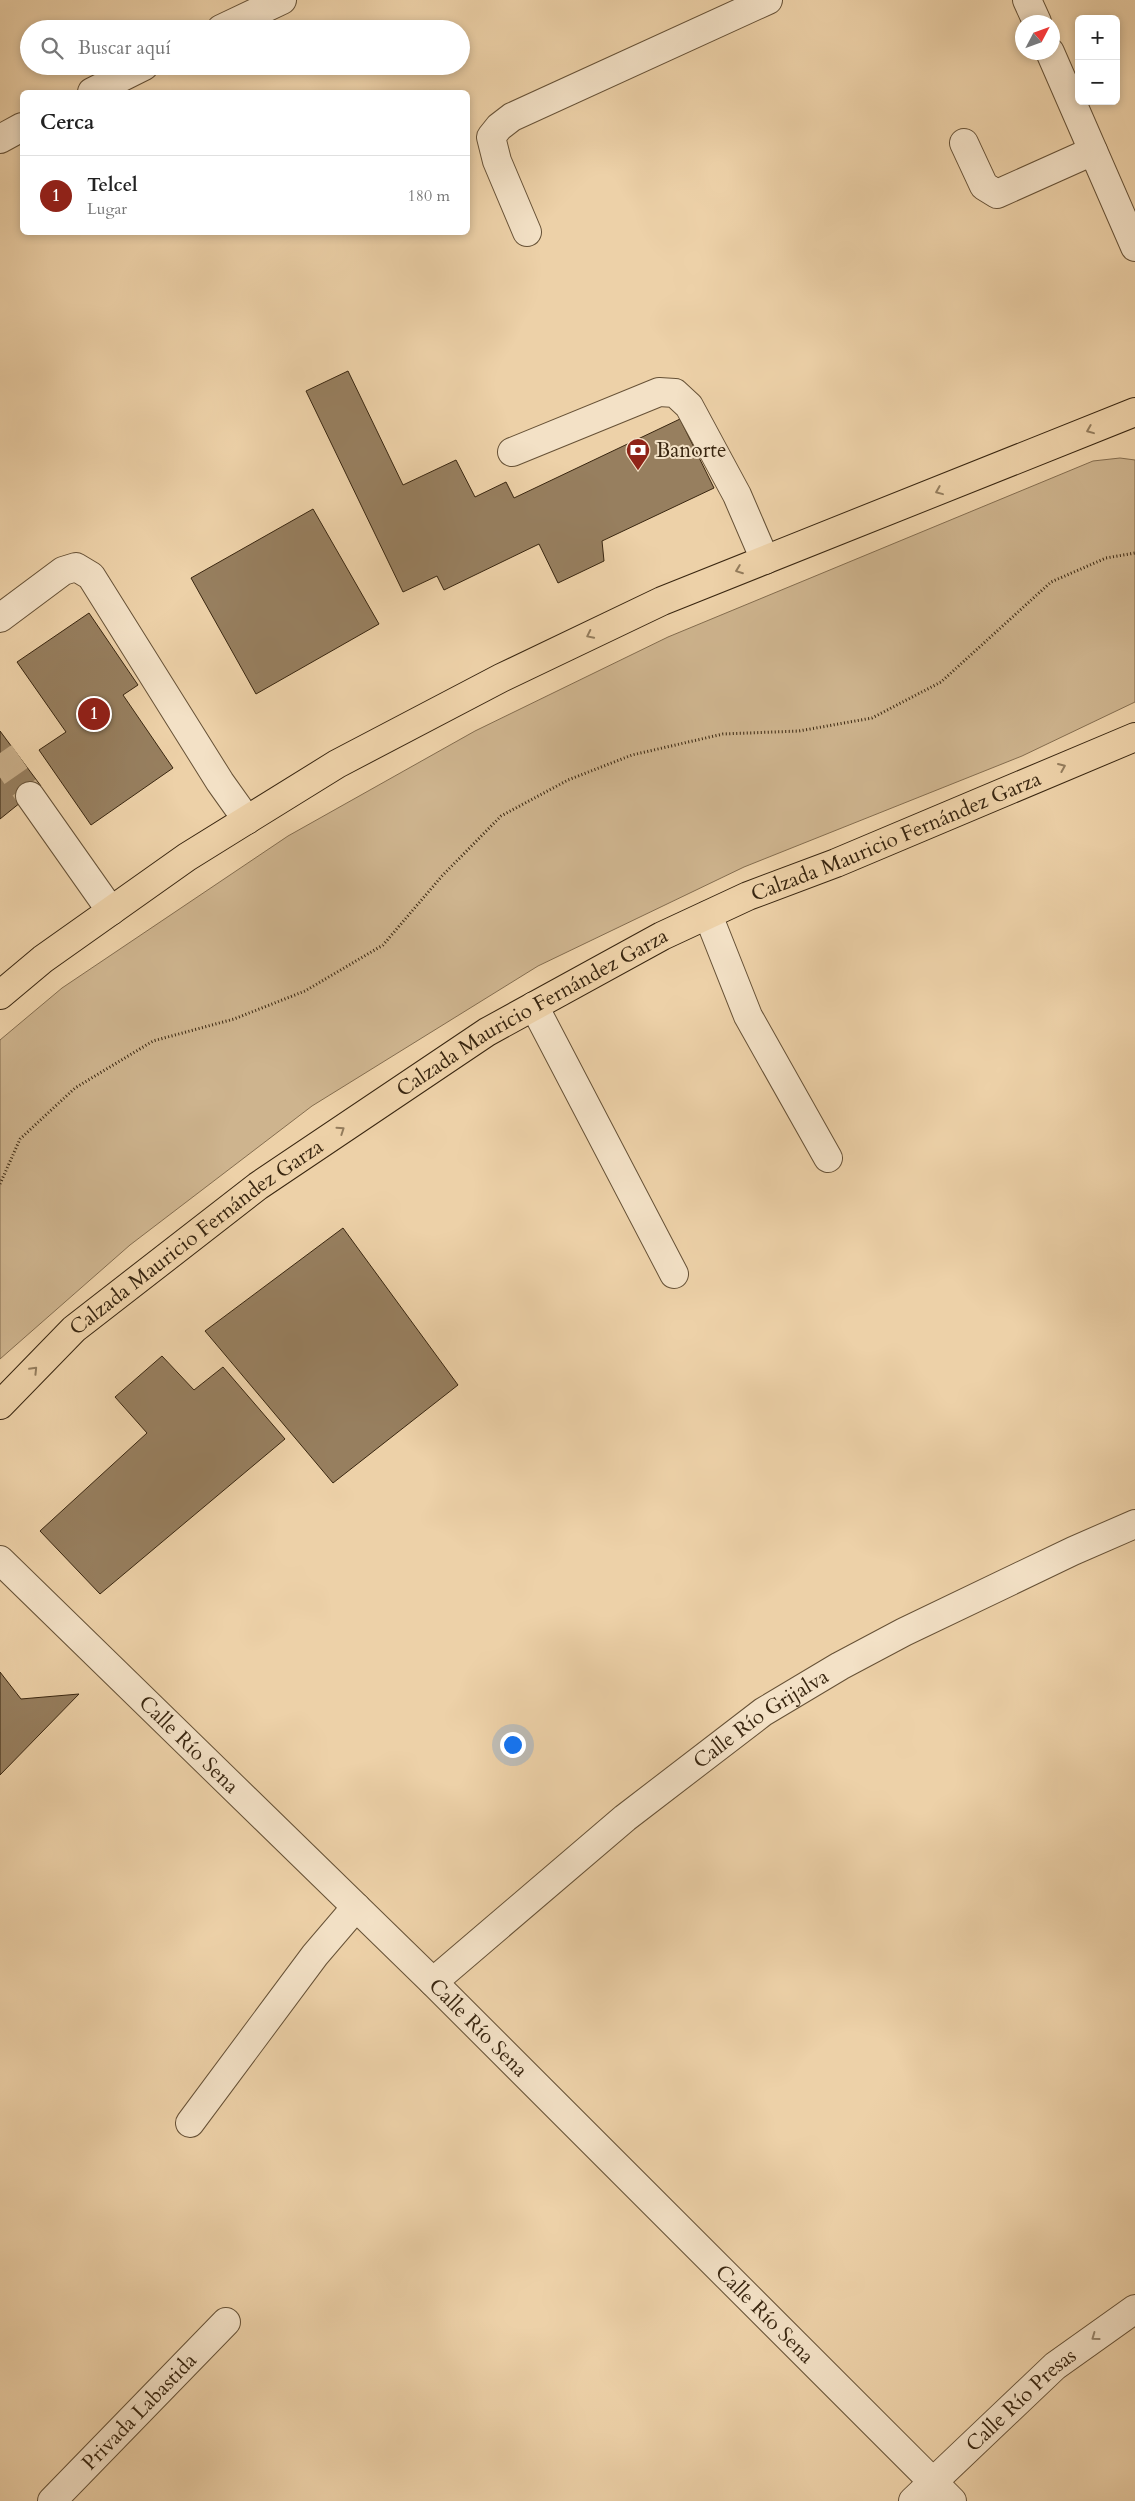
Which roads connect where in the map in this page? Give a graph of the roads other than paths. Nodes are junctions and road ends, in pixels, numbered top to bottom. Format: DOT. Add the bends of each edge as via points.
graph roads {
  1 [pos="768,0"];
  2 [pos="1027,0"];
  3 [pos="269,3"];
  4 [pos="1034,15"];
  5 [pos="238,20"];
  6 [pos="1053,60"];
  7 [pos="126,75"];
  8 [pos="96,90"];
  9 [pos="20,128"];
  10 [pos="0,139"];
  11 [pos="964,143"];
  12 [pos="1093,152"];
  13 [pos="527,232"];
  14 [pos="1135,248"];
  15 [pos="1135,412"];
  16 [pos="512,452"];
  17 [pos="765,560"];
  18 [pos="0,618"];
  19 [pos="1135,737"];
  20 [pos="30,796"];
  21 [pos="248,820"];
  22 [pos="111,911"];
  23 [pos="708,915"];
  24 [pos="0,995"];
  25 [pos="534,1006"];
  26 [pos="828,1158"];
  27 [pos="674,1274"];
  28 [pos="0,1405"];
  29 [pos="1135,1524"];
  30 [pos="0,1560"];
  31 [pos="356,1906"];
  32 [pos="433,1982"];
  33 [pos="190,2122"];
  34 [pos="1135,2309"];
  35 [pos="226,2322"];
  36 [pos="932,2482"];
  37 [pos="52,2501"];
  38 [pos="913,2501"];
  39 [pos="952,2501"];
  1 -- 13 [label="street" via="512,117 499,128 491,137 497,161"];
  2 -- 4 [label="street"];
  3 -- 5 [label="street"];
  6 -- 12 [label="street"];
  7 -- 8 [label="street"];
  9 -- 10 [label="street"];
  11 -- 12 [label="street" via="984,186 997,194"];
  12 -- 14 [label="street"];
  15 -- 17 [label="main road, one-way"];
  16 -- 17 [label="street" via="659,392 676,393 689,406 737,495"];
  17 -- 21 [label="main road, one-way" via="662,601 501,678 337,764"];
  18 -- 21 [label="street" via="64,571 76,568 90,576 220,782"];
  23 -- 19 [label="main road, Calzada Mauricio Fernández Garza, one-way"];
  20 -- 22 [label="street"];
  21 -- 22 [label="main road" via="187,857"];
  22 -- 24 [label="main road" via="43,959"];
  23 -- 25 [label="main road, Calzada Mauricio Fernández Garza" via="662,936"];
  23 -- 26 [label="street" via="748,1016"];
  25 -- 27 [label="street"];
  28 -- 25 [label="main road, Calzada Mauricio Fernández Garza, one-way" via="74,1329 258,1186 487,1032"];
  29 -- 32 [label="street, Calle Río Grijalva" via="904,1632 763,1712 626,1818"];
  30 -- 31 [label="street, Calle Río Sena"];
  31 -- 32 [label="street, Calle Río Sena"];
  31 -- 33 [label="street" via="315,1955"];
  32 -- 36 [label="street, Calle Río Sena"];
  34 -- 36 [label="street, Calle Río Presas, one-way" via="1055,2366"];
  35 -- 37 [label="street, Privada Labastida"];
  36 -- 38 [label="street, Calle Río Presas"];
  36 -- 39 [label="street, Calle Río Sena"];
}
